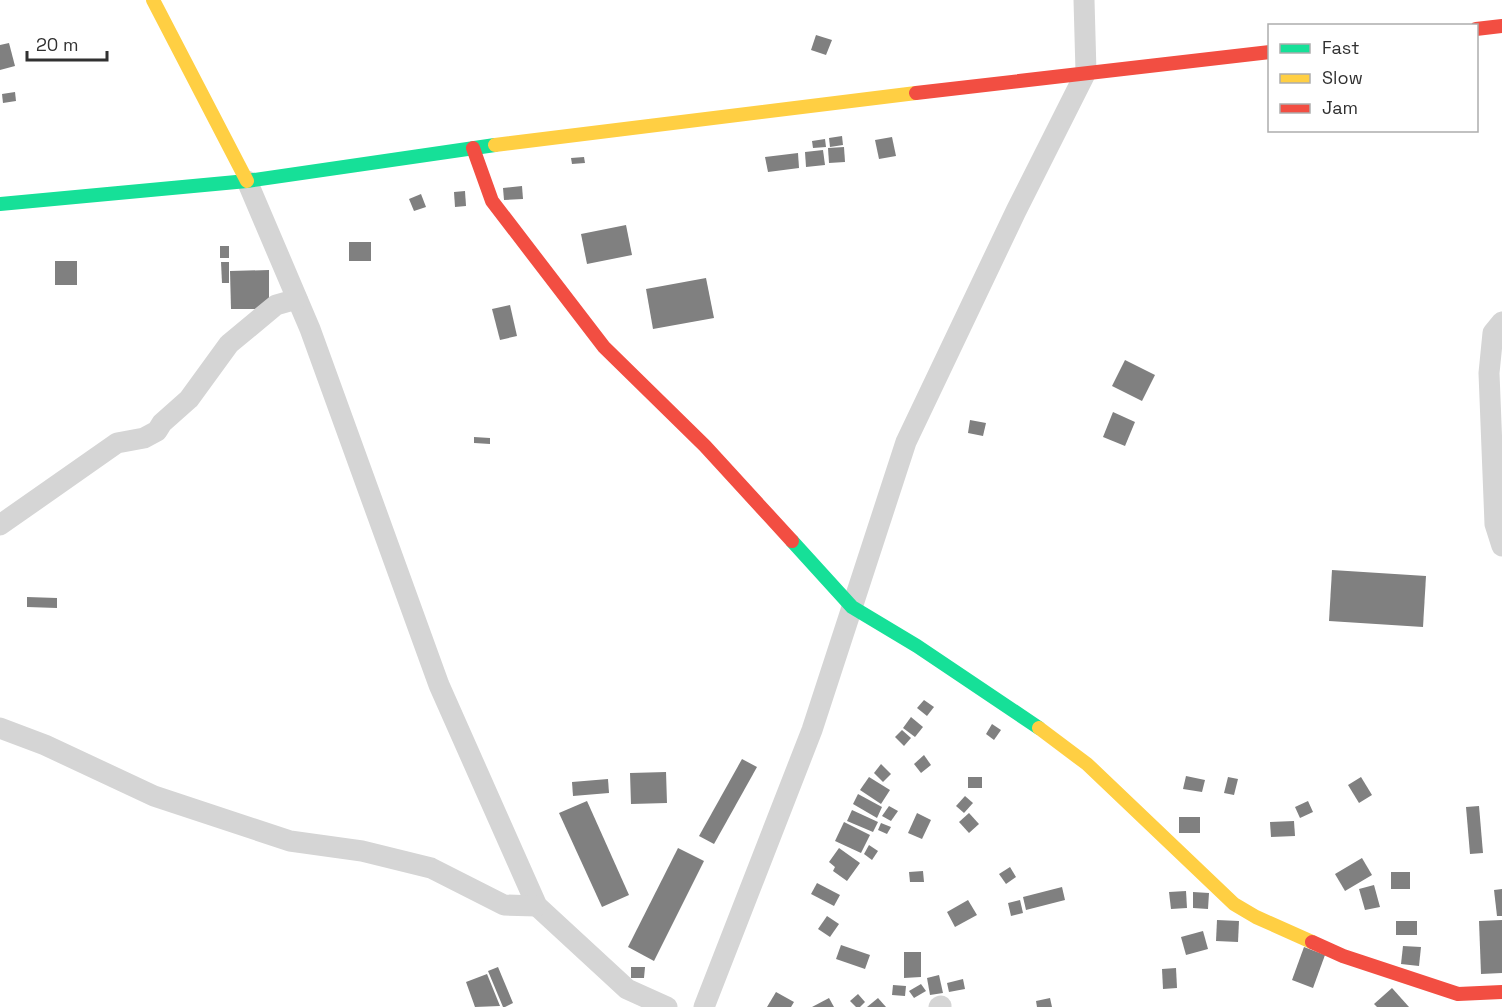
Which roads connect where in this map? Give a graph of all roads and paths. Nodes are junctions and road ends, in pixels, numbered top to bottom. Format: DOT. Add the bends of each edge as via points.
graph roads {
  1 [pos="153,0"];
  2 [pos="1084,0"];
  3 [pos="1502,26"];
  4 [pos="1478,29"];
  5 [pos="1268,52"];
  6 [pos="1086,72"];
  7 [pos="472,148"];
  8 [pos="247,181"];
  9 [pos="0,204"];
  10 [pos="297,299"];
  11 [pos="1502,322"];
  12 [pos="0,525"];
  13 [pos="1502,546"];
  14 [pos="852,607"];
  15 [pos="0,728"];
  16 [pos="537,906"];
  17 [pos="1502,992"];
  18 [pos="1456,1001"];
  19 [pos="667,1007"];
  20 [pos="704,1007"];
  1 -- 8 [label="street"];
  2 -- 6 [label="street"];
  3 -- 4 [label="street"];
  5 -- 6 [label="street"];
  6 -- 7 [label="street"];
  6 -- 14 [label="street" via="906,442"];
  7 -- 8 [label="street"];
  7 -- 14 [label="street" via="492,201 604,347 705,446"];
  8 -- 9 [label="street"];
  8 -- 10 [label="street"];
  10 -- 12 [label="street" via="276,305 228,344 189,399 157,431 117,443"];
  10 -- 16 [label="street" via="439,685"];
  11 -- 13 [label="street" via="1493,333 1489,373 1495,524"];
  14 -- 18 [label="street" via="1016,711 1087,764 1234,904 1343,956"];
  14 -- 20 [label="street" via="812,730"];
  15 -- 16 [label="street" via="154,796 290,841 362,851 431,868 504,905"];
  16 -- 19 [label="street" via="627,989"];
  17 -- 18 [label="street"];
}
